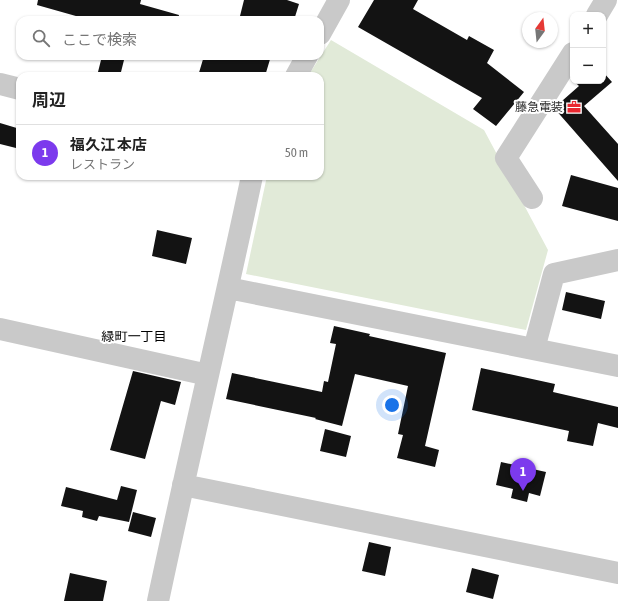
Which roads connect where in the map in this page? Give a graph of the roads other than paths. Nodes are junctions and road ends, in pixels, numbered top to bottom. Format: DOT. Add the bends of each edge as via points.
graph roads {
  1 [pos="339,0"];
  2 [pos="606,0"];
  3 [pos="599,12"];
  4 [pos="324,27"];
  5 [pos="570,58"];
  6 [pos="305,60"];
  7 [pos="298,72"];
  8 [pos="0,84"];
  9 [pos="16,88"];
  10 [pos="251,180"];
  11 [pos="532,198"];
  12 [pos="618,260"];
  13 [pos="228,288"];
  14 [pos="0,329"];
  15 [pos="534,349"];
  16 [pos="618,366"];
  17 [pos="208,375"];
  18 [pos="183,485"];
  19 [pos="618,573"];
  20 [pos="158,601"];
  1 -- 4 [label="street"];
  2 -- 3 [label="street"];
  5 -- 11 [label="street" via="506,158"];
  6 -- 7 [label="street"];
  8 -- 9 [label="street"];
  10 -- 13 [label="street"];
  12 -- 15 [label="street" via="554,274"];
  13 -- 15 [label="street"];
  13 -- 17 [label="street"];
  14 -- 17 [label="street"];
  15 -- 16 [label="street"];
  17 -- 18 [label="street"];
  18 -- 19 [label="street"];
  18 -- 20 [label="street"];
}
